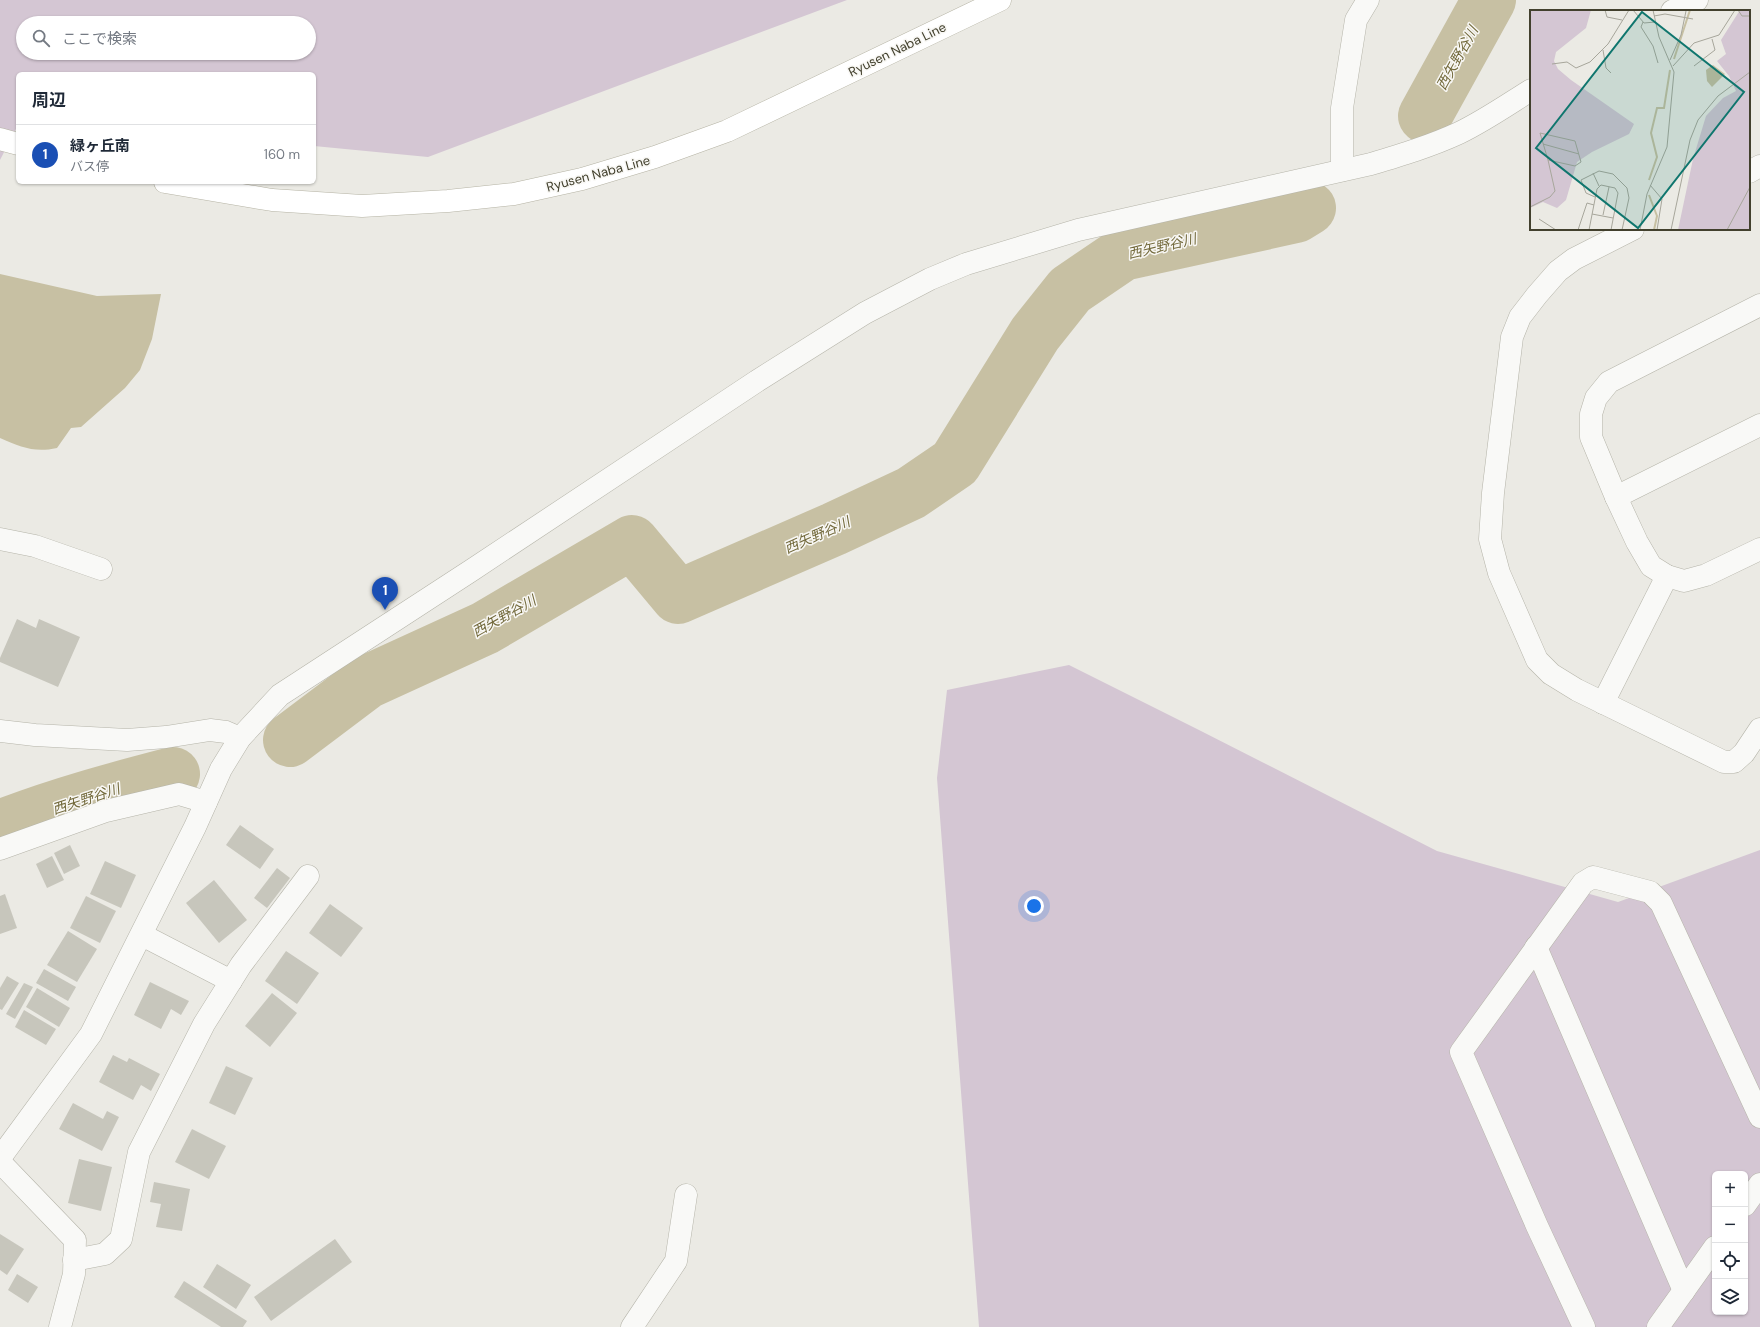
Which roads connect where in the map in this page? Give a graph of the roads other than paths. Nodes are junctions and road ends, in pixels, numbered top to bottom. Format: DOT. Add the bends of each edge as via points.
graph roads {
  1 [pos="1000,0"];
  2 [pos="1368,0"];
  3 [pos="1697,0"];
  4 [pos="1674,10"];
  5 [pos="1530,91"];
  6 [pos="0,140"];
  7 [pos="16,144"];
  8 [pos="1760,166"];
  9 [pos="1342,170"];
  10 [pos="1750,171"];
  11 [pos="177,184"];
  12 [pos="1632,230"];
  13 [pos="1760,305"];
  14 [pos="1760,425"];
  15 [pos="1616,497"];
  16 [pos="0,539"];
  17 [pos="1760,549"];
  18 [pos="100,569"];
  19 [pos="1667,576"];
  20 [pos="1603,703"];
  21 [pos="1760,729"];
  22 [pos="0,731"];
  23 [pos="240,738"];
  24 [pos="206,802"];
  25 [pos="0,849"];
  26 [pos="308,876"];
  27 [pos="142,935"];
  28 [pos="1536,947"];
  29 [pos="231,981"];
  30 [pos="1760,1117"];
  31 [pos="0,1158"];
  32 [pos="0,1162"];
  33 [pos="1760,1184"];
  34 [pos="686,1195"];
  35 [pos="1748,1201"];
  36 [pos="1712,1251"];
  37 [pos="74,1260"];
  38 [pos="1684,1291"];
  39 [pos="60,1327"];
  40 [pos="632,1327"];
  41 [pos="1584,1327"];
  42 [pos="1658,1327"];
  1 -- 11 [label="main road, Ryusen Naba Line" via="727,131 655,157 582,179 514,194 362,206 272,200"];
  2 -- 9 [label="street" via="1356,20 1342,108"];
  3 -- 4 [label="street"];
  5 -- 9 [label="street" via="1483,120 1430,146 1372,164"];
  6 -- 7 [label="main road"];
  8 -- 10 [label="street"];
  9 -- 23 [label="street" via="1078,230 966,264 898,295 763,377 280,695"];
  12 -- 20 [label="street" via="1558,271 1520,317 1512,337 1490,539 1499,573 1537,660 1551,674"];
  13 -- 15 [label="street" via="1609,382 1596,398 1591,414 1591,438"];
  14 -- 15 [label="street"];
  15 -- 19 [label="street" via="1651,566"];
  16 -- 18 [label="street" via="35,546"];
  17 -- 19 [label="street" via="1706,575 1684,581"];
  19 -- 20 [label="street"];
  20 -- 21 [label="street" via="1724,762 1734,762 1744,753"];
  22 -- 23 [label="street" via="127,740 166,738 210,730 226,732"];
  23 -- 24 [label="street" via="221,769"];
  24 -- 25 [label="street" via="179,794 114,809"];
  24 -- 27 [label="street"];
  26 -- 29 [label="street"];
  27 -- 29 [label="street"];
  27 -- 31 [label="street" via="91,1034"];
  28 -- 30 [label="street" via="1583,883 1593,877 1650,892 1661,903"];
  28 -- 38 [label="street"];
  28 -- 41 [label="street" via="1461,1052"];
  29 -- 37 [label="street" via="204,1024 139,1152 121,1239 105,1254"];
  32 -- 37 [label="street" via="75,1240"];
  33 -- 35 [label="street"];
  34 -- 40 [label="street" via="676,1261"];
  36 -- 38 [label="street"];
  37 -- 39 [label="street" via="74,1274"];
  38 -- 42 [label="street"];
}
